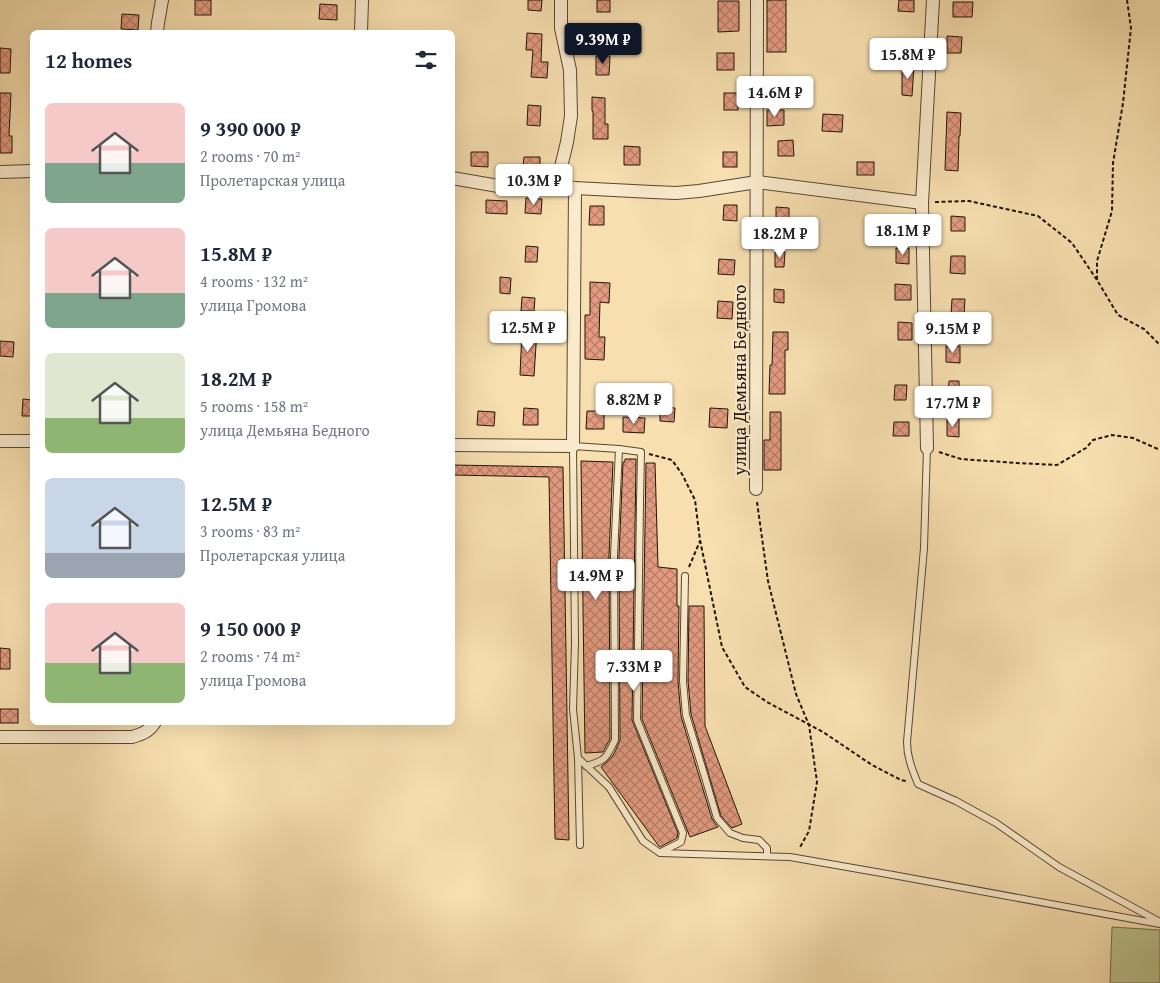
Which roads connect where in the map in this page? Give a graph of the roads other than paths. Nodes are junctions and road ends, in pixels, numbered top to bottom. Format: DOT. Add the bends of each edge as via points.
graph roads {
  1 [pos="162,0"];
  2 [pos="362,0"];
  3 [pos="561,0"];
  4 [pos="757,0"];
  5 [pos="933,0"];
  6 [pos="157,30"];
  7 [pos="361,30"];
  8 [pos="30,171"];
  9 [pos="0,172"];
  10 [pos="455,179"];
  11 [pos="757,182"];
  12 [pos="555,184"];
  13 [pos="575,188"];
  14 [pos="922,203"];
  15 [pos="0,441"];
  16 [pos="30,441"];
  17 [pos="455,444"];
  18 [pos="573,446"];
  19 [pos="927,448"];
  20 [pos="619,449"];
  21 [pos="756,489"];
  22 [pos="685,576"];
  23 [pos="153,725"];
  24 [pos="0,737"];
  25 [pos="578,758"];
  26 [pos="586,766"];
  27 [pos="580,845"];
  28 [pos="660,853"];
  29 [pos="767,856"];
  30 [pos="1160,923"];
  1 -- 6 [label="street"];
  2 -- 7 [label="street"];
  3 -- 12 [label="street" via="561,28 570,70 571,116"];
  4 -- 11 [label="street, улица Демьяна Бедного"];
  5 -- 14 [label="street"];
  8 -- 9 [label="street"];
  10 -- 12 [label="street" via="504,187"];
  11 -- 13 [label="street" via="676,192"];
  11 -- 14 [label="street"];
  11 -- 21 [label="street, улица Демьяна Бедного"];
  12 -- 13 [label="street"];
  13 -- 18 [label="street"];
  14 -- 19 [label="street"];
  15 -- 16 [label="street"];
  17 -- 18 [label="street"];
  18 -- 20 [label="lane"];
  18 -- 25 [label="lane" via="573,709"];
  19 -- 30 [label="lane" via="924,548 907,742 910,765 918,784 996,823 1059,867"];
  20 -- 26 [label="lane" via="614,556 615,740 607,756"];
  20 -- 28 [label="lane" via="642,452 637,720 683,834 681,842"];
  22 -- 29 [label="lane" via="683,681 686,715 717,818 730,833 759,840 767,848"];
  23 -- 24 [label="street" via="146,732 132,737"];
  25 -- 26 [label="lane"];
  25 -- 27 [label="lane"];
  26 -- 28 [label="lane" via="609,787 643,841"];
  28 -- 29 [label="lane"];
  29 -- 30 [label="lane" via="893,874"];
}
